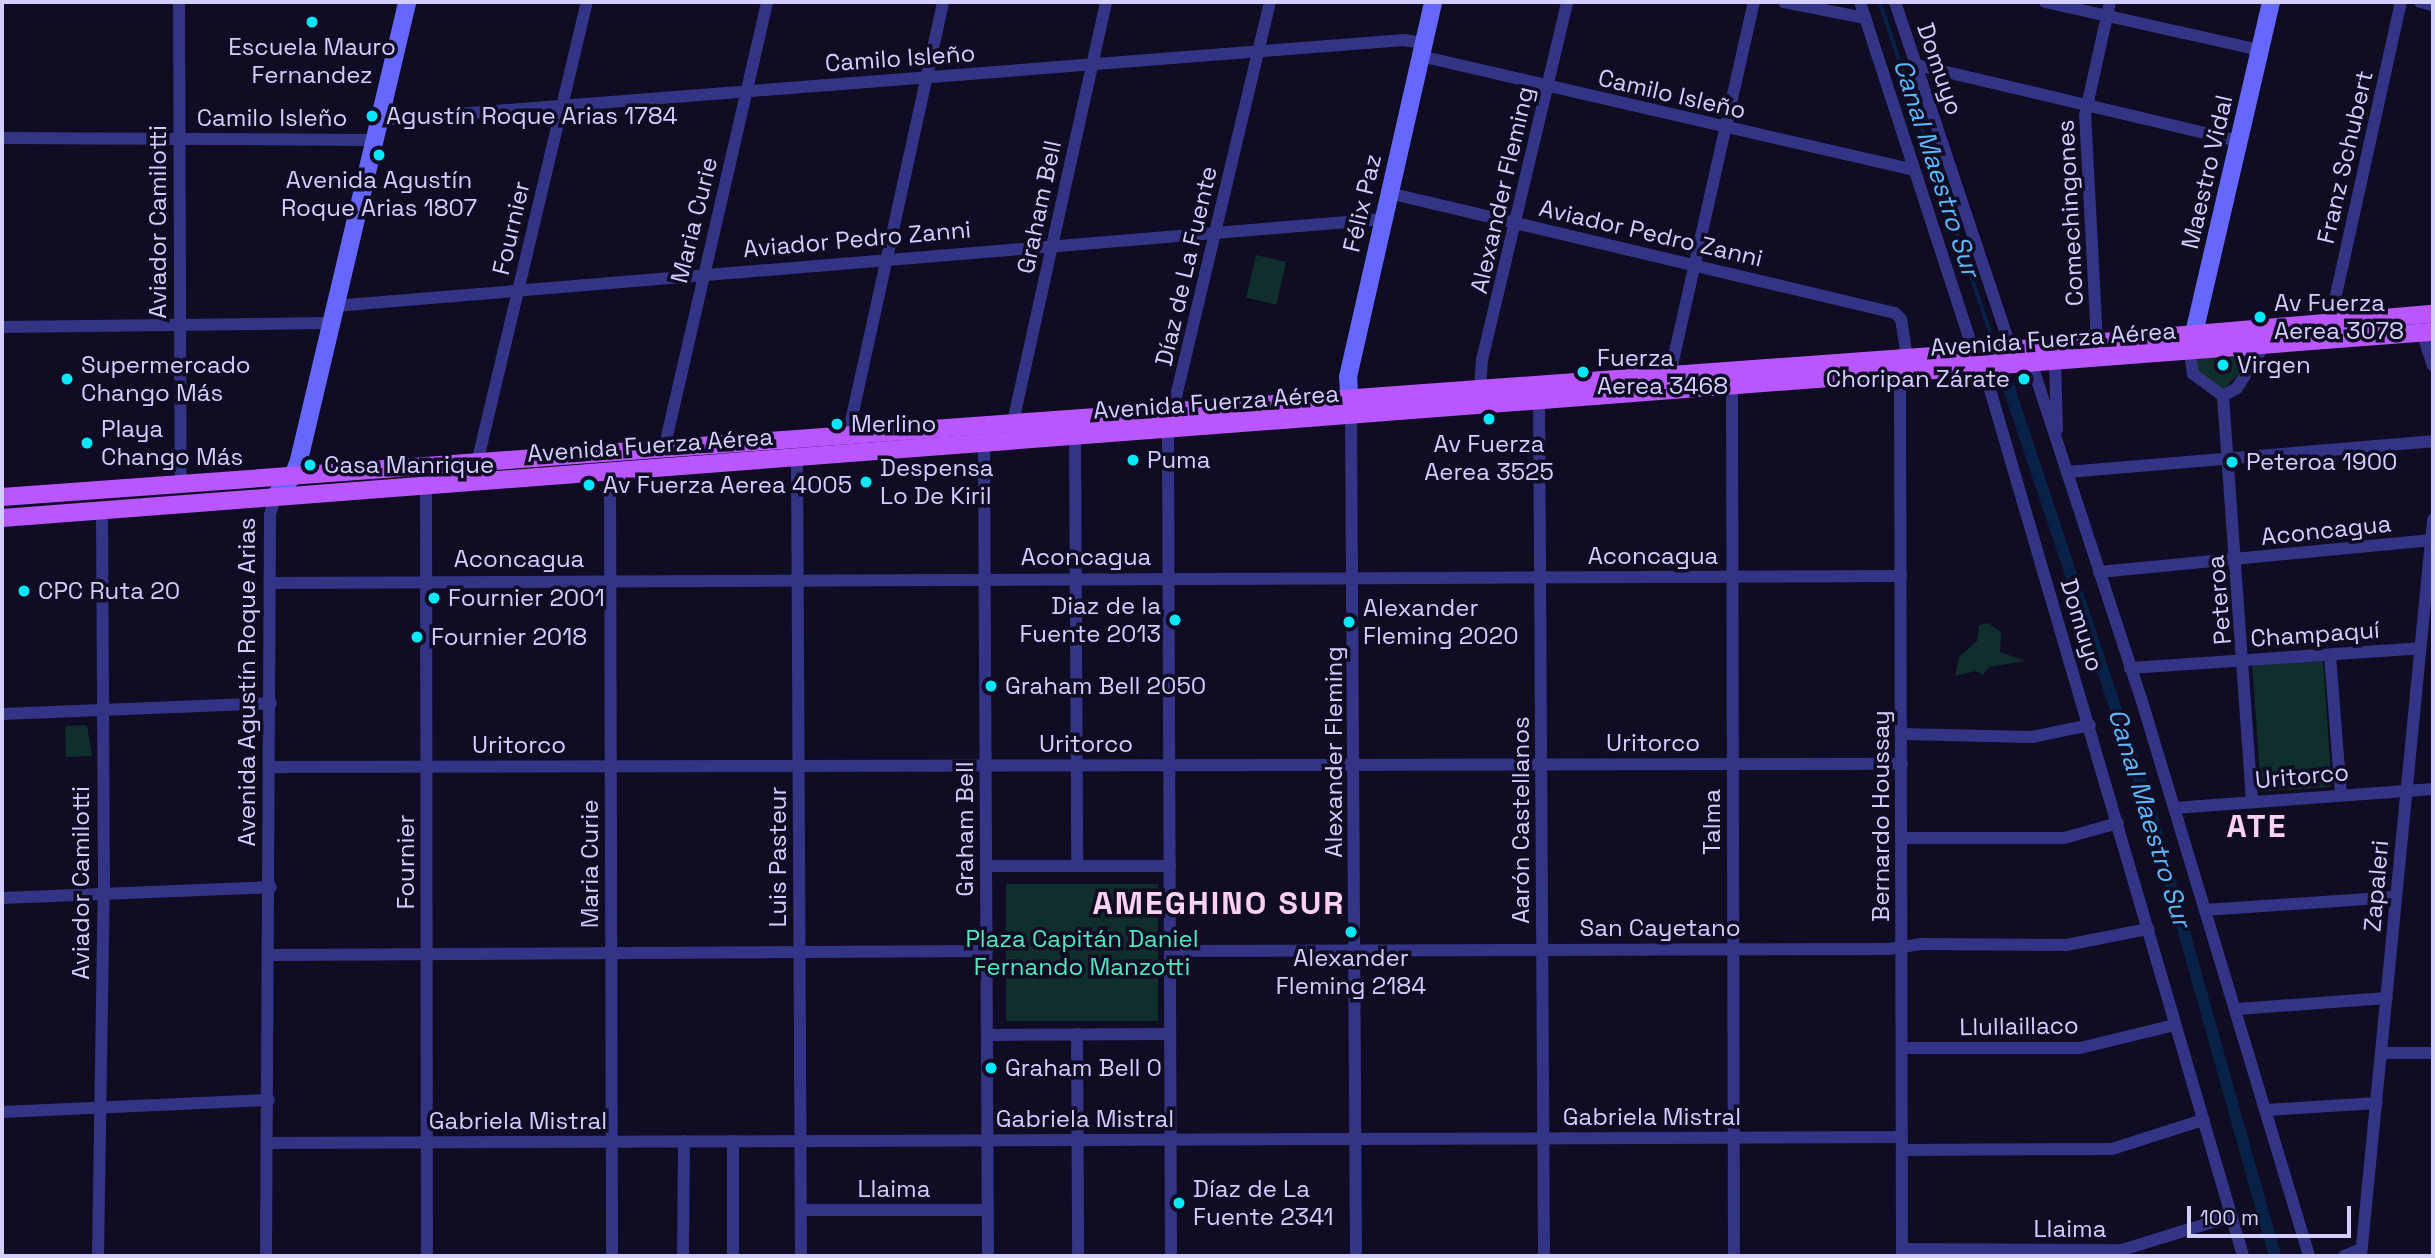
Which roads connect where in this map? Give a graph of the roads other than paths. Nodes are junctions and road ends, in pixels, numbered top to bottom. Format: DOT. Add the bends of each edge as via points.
graph roads {
  1 [pos="179,2"];
  2 [pos="407,2"];
  3 [pos="587,2"];
  4 [pos="767,2"];
  5 [pos="943,2"];
  6 [pos="1106,2"];
  7 [pos="1270,2"];
  8 [pos="1433,2"];
  9 [pos="1567,2"];
  10 [pos="1754,2"];
  11 [pos="1784,2"];
  12 [pos="1860,2"];
  13 [pos="1895,2"];
  14 [pos="2045,2"];
  15 [pos="2271,2"];
  16 [pos="2402,2"];
  17 [pos="2420,2"];
  18 [pos="2433,5"];
  19 [pos="2108,8"];
  20 [pos="1866,18"];
  21 [pos="1422,49"];
  22 [pos="2260,50"];
  23 [pos="1258,52"];
  24 [pos="1092,64"];
  25 [pos="1917,65"];
  26 [pos="926,78"];
  27 [pos="1548,87"];
  28 [pos="747,89"];
  29 [pos="562,105"];
  30 [pos="2086,105"];
  31 [pos="379,120"];
  32 [pos="1725,127"];
  33 [pos="2,138"];
  34 [pos="179,139"];
  35 [pos="374,140"];
  36 [pos="2239,141"];
  37 [pos="1914,170"];
  38 [pos="1389,192"];
  39 [pos="1383,219"];
  40 [pos="1515,222"];
  41 [pos="1214,231"];
  42 [pos="1052,244"];
  43 [pos="885,258"];
  44 [pos="1693,263"];
  45 [pos="702,273"];
  46 [pos="517,291"];
  47 [pos="332,314"];
  48 [pos="2424,315"];
  49 [pos="2330,322"];
  50 [pos="180,325"];
  51 [pos="2,327"];
  52 [pos="2194,333"];
  53 [pos="2428,333"];
  54 [pos="2097,341"];
  55 [pos="2263,348"];
  56 [pos="2011,349"];
  57 [pos="1974,353"];
  58 [pos="2190,353"];
  59 [pos="1907,357"];
  60 [pos="2055,363"];
  61 [pos="2032,365"];
  62 [pos="2433,365"];
  63 [pos="1984,369"];
  64 [pos="1670,374"];
  65 [pos="1900,375"];
  66 [pos="1538,384"];
  67 [pos="1731,387"];
  68 [pos="1480,388"];
  69 [pos="1348,396"];
  70 [pos="2222,396"];
  71 [pos="1540,402"];
  72 [pos="1175,409"];
  73 [pos="1351,416"];
  74 [pos="1013,422"];
  75 [pos="1168,430"];
  76 [pos="848,435"];
  77 [pos="1075,437"];
  78 [pos="2433,441"];
  79 [pos="985,444"];
  80 [pos="2058,444"];
  81 [pos="664,449"];
  82 [pos="797,458"];
  83 [pos="2228,458"];
  84 [pos="477,463"];
  85 [pos="426,467"];
  86 [pos="610,472"];
  87 [pos="2067,472"];
  88 [pos="293,476"];
  89 [pos="181,485"];
  90 [pos="426,486"];
  91 [pos="275,496"];
  92 [pos="2,497"];
  93 [pos="102,511"];
  94 [pos="2,518"];
  95 [pos="2433,523"];
  96 [pos="2431,540"];
  97 [pos="2237,560"];
  98 [pos="2099,572"];
  99 [pos="1732,576"];
  100 [pos="1901,576"];
  101 [pos="1541,577"];
  102 [pos="1075,578"];
  103 [pos="1168,578"];
  104 [pos="1354,578"];
  105 [pos="798,579"];
  106 [pos="985,579"];
  107 [pos="427,580"];
  108 [pos="611,580"];
  109 [pos="270,583"];
  110 [pos="2420,648"];
  111 [pos="2330,655"];
  112 [pos="2245,661"];
  113 [pos="2130,668"];
  114 [pos="271,703"];
  115 [pos="101,710"];
  116 [pos="2,715"];
  117 [pos="2090,725"];
  118 [pos="1901,734"];
  119 [pos="1354,764"];
  120 [pos="1542,764"];
  121 [pos="1733,764"];
  122 [pos="1902,764"];
  123 [pos="611,765"];
  124 [pos="799,765"];
  125 [pos="986,765"];
  126 [pos="1076,765"];
  127 [pos="1169,765"];
  128 [pos="427,766"];
  129 [pos="271,767"];
  130 [pos="2406,789"];
  131 [pos="2433,789"];
  132 [pos="2341,794"];
  133 [pos="2252,801"];
  134 [pos="2174,808"];
  135 [pos="2118,823"];
  136 [pos="1902,838"];
  137 [pos="986,866"];
  138 [pos="1077,866"];
  139 [pos="1170,866"];
  140 [pos="271,887"];
  141 [pos="104,893"];
  142 [pos="2396,897"];
  143 [pos="2,898"];
  144 [pos="2205,909"];
  145 [pos="2148,929"];
  146 [pos="1902,947"];
  147 [pos="1733,949"];
  148 [pos="1355,950"];
  149 [pos="1543,950"];
  150 [pos="986,951"];
  151 [pos="1170,951"];
  152 [pos="799,952"];
  153 [pos="427,953"];
  154 [pos="612,953"];
  155 [pos="271,955"];
  156 [pos="2386,998"];
  157 [pos="2237,1009"];
  158 [pos="2175,1025"];
  159 [pos="1077,1034"];
  160 [pos="1170,1034"];
  161 [pos="987,1035"];
  162 [pos="1902,1048"];
  163 [pos="2381,1053"];
  164 [pos="2433,1053"];
  165 [pos="269,1100"];
  166 [pos="2376,1103"];
  167 [pos="99,1105"];
  168 [pos="2266,1110"];
  169 [pos="2,1112"];
  170 [pos="2203,1120"];
  171 [pos="1734,1138"];
  172 [pos="1356,1139"];
  173 [pos="1543,1139"];
  174 [pos="987,1140"];
  175 [pos="1078,1140"];
  176 [pos="1171,1140"];
  177 [pos="612,1141"];
  178 [pos="684,1141"];
  179 [pos="733,1141"];
  180 [pos="800,1141"];
  181 [pos="427,1142"];
  182 [pos="268,1143"];
  183 [pos="1902,1144"];
  184 [pos="800,1210"];
  185 [pos="988,1210"];
  186 [pos="2232,1216"];
  187 [pos="1902,1252"];
  188 [pos="2361,1252"];
  189 [pos="98,1256"];
  190 [pos="266,1256"];
  191 [pos="427,1256"];
  192 [pos="612,1256"];
  193 [pos="683,1256"];
  194 [pos="733,1256"];
  195 [pos="801,1256"];
  196 [pos="988,1256"];
  197 [pos="1078,1256"];
  198 [pos="1171,1256"];
  199 [pos="1356,1256"];
  200 [pos="1544,1256"];
  201 [pos="1734,1256"];
  202 [pos="2243,1256"];
  203 [pos="2309,1256"];
  204 [pos="2344,1256"];
  1 -- 34 [label="street, Aviador Camilotti"];
  2 -- 31 [label="main road, Avenida Agustín Roque Arias"];
  3 -- 29 [label="street, Fournier"];
  4 -- 28 [label="street, Maria Curie"];
  5 -- 26 [label="street"];
  6 -- 24 [label="street, Graham Bell"];
  7 -- 23 [label="street, Díaz de La Fuente"];
  8 -- 21 [label="main road, Félix Paz"];
  9 -- 27 [label="street, Alexander Fleming"];
  10 -- 32 [label="street"];
  11 -- 20 [label="street"];
  12 -- 20 [label="street"];
  13 -- 25 [label="street, Domuyo"];
  14 -- 19 [label="street"];
  15 -- 22 [label="main road, Maestro Vidal"];
  16 -- 49 [label="street, Franz Schubert"];
  17 -- 18 [label="street"];
  19 -- 22 [label="street"];
  19 -- 30 [label="street, Comechingones"];
  20 -- 37 [label="street"];
  21 -- 23 [label="street, Camilo Isleño"];
  21 -- 27 [label="street, Camilo Isleño"];
  21 -- 38 [label="main road, Félix Paz"];
  22 -- 36 [label="main road, Maestro Vidal"];
  23 -- 24 [label="street, Camilo Isleño"];
  23 -- 41 [label="street, Díaz de La Fuente"];
  24 -- 26 [label="street, Camilo Isleño"];
  24 -- 42 [label="street, Graham Bell"];
  25 -- 30 [label="street"];
  25 -- 56 [label="street, Domuyo"];
  26 -- 28 [label="street, Camilo Isleño"];
  26 -- 43 [label="street"];
  27 -- 32 [label="street, Camilo Isleño"];
  27 -- 40 [label="street, Alexander Fleming"];
  28 -- 29 [label="street, Camilo Isleño"];
  28 -- 45 [label="street, Maria Curie"];
  29 -- 31 [label="street, Camilo Isleño"];
  29 -- 46 [label="street, Fournier"];
  30 -- 36 [label="street"];
  30 -- 54 [label="street, Comechingones"];
  31 -- 35 [label="main road, Avenida Agustín Roque Arias"];
  32 -- 37 [label="street, Camilo Isleño"];
  32 -- 44 [label="street"];
  33 -- 34 [label="street, Camilo Isleño"];
  34 -- 35 [label="street, Camilo Isleño"];
  34 -- 50 [label="street, Aviador Camilotti"];
  35 -- 47 [label="main road, Avenida Agustín Roque Arias"];
  36 -- 52 [label="main road, Maestro Vidal"];
  37 -- 57 [label="street"];
  38 -- 39 [label="main road, Félix Paz"];
  38 -- 40 [label="street, Aviador Pedro Zanni"];
  39 -- 41 [label="street, Aviador Pedro Zanni"];
  39 -- 69 [label="main road, Félix Paz" via="1348,377"];
  40 -- 44 [label="street, Aviador Pedro Zanni"];
  40 -- 68 [label="street, Alexander Fleming" via="1482,360"];
  41 -- 42 [label="street, Aviador Pedro Zanni"];
  41 -- 72 [label="street, Díaz de La Fuente"];
  42 -- 43 [label="street, Aviador Pedro Zanni"];
  42 -- 74 [label="street, Graham Bell"];
  43 -- 45 [label="street, Aviador Pedro Zanni"];
  43 -- 76 [label="street"];
  44 -- 59 [label="street, Aviador Pedro Zanni" via="1895,313 1901,319"];
  44 -- 64 [label="street"];
  45 -- 46 [label="street, Aviador Pedro Zanni"];
  45 -- 81 [label="street, Maria Curie"];
  46 -- 47 [label="street, Aviador Pedro Zanni"];
  46 -- 84 [label="street, Fournier"];
  47 -- 50 [label="street, Aviador Pedro Zanni"];
  47 -- 88 [label="main road, Avenida Agustín Roque Arias"];
  48 -- 49 [label="main road, Avenida Fuerza Aérea"];
  48 -- 53 [label="street"];
  49 -- 52 [label="main road, Avenida Fuerza Aérea"];
  50 -- 51 [label="street, Aviador Pedro Zanni"];
  50 -- 89 [label="street, Aviador Camilotti"];
  52 -- 54 [label="main road, Avenida Fuerza Aérea"];
  52 -- 58 [label="main road, Maestro Vidal"];
  53 -- 55 [label="main road, Avenida Fuerza Aérea"];
  53 -- 62 [label="street"];
  54 -- 56 [label="main road, Avenida Fuerza Aérea"];
  55 -- 58 [label="main road, Avenida Fuerza Aérea"];
  55 -- 70 [label="street" via="2237,388"];
  56 -- 57 [label="main road, Avenida Fuerza Aérea"];
  56 -- 63 [label="main road" via="2006,357 1986,361"];
  57 -- 59 [label="main road, Avenida Fuerza Aérea"];
  58 -- 60 [label="main road, Avenida Fuerza Aérea"];
  58 -- 70 [label="street" via="2193,374"];
  59 -- 64 [label="main road, Avenida Fuerza Aérea"];
  60 -- 61 [label="main road, Avenida Fuerza Aérea"];
  60 -- 80 [label="street, Domuyo"];
  61 -- 63 [label="main road, Avenida Fuerza Aérea"];
  61 -- 80 [label="street, Domuyo"];
  63 -- 65 [label="main road, Avenida Fuerza Aérea"];
  63 -- 117 [label="street, Domuyo"];
  64 -- 66 [label="main road, Avenida Fuerza Aérea"];
  65 -- 67 [label="main road, Avenida Fuerza Aérea"];
  65 -- 100 [label="street, Bernardo Houssay"];
  66 -- 68 [label="main road, Avenida Fuerza Aérea"];
  66 -- 71 [label="street, Aarón Castellanos"];
  67 -- 71 [label="main road, Avenida Fuerza Aérea"];
  67 -- 99 [label="street, Talma"];
  68 -- 69 [label="main road, Avenida Fuerza Aérea"];
  69 -- 72 [label="main road, Avenida Fuerza Aérea"];
  69 -- 73 [label="main road, Félix Paz"];
  70 -- 83 [label="street, Peteroa"];
  71 -- 73 [label="main road, Avenida Fuerza Aérea"];
  71 -- 101 [label="street, Aarón Castellanos"];
  72 -- 74 [label="main road, Avenida Fuerza Aérea"];
  72 -- 75 [label="street, Díaz de La Fuente"];
  73 -- 75 [label="main road, Avenida Fuerza Aérea"];
  73 -- 104 [label="street, Alexander Fleming"];
  74 -- 76 [label="main road, Avenida Fuerza Aérea"];
  75 -- 77 [label="main road, Avenida Fuerza Aérea"];
  75 -- 103 [label="street, Díaz de La Fuente"];
  76 -- 81 [label="main road, Avenida Fuerza Aérea"];
  77 -- 79 [label="main road, Avenida Fuerza Aérea"];
  77 -- 102 [label="street"];
  78 -- 83 [label="street"];
  79 -- 82 [label="main road, Avenida Fuerza Aérea"];
  79 -- 106 [label="street, Graham Bell"];
  80 -- 87 [label="street, Domuyo"];
  81 -- 84 [label="main road, Avenida Fuerza Aérea"];
  82 -- 86 [label="main road, Avenida Fuerza Aérea"];
  82 -- 105 [label="street, Luis Pasteur"];
  83 -- 87 [label="street"];
  83 -- 97 [label="street, Peteroa"];
  84 -- 85 [label="main road, Avenida Fuerza Aérea"];
  85 -- 88 [label="main road, Avenida Fuerza Aérea"];
  85 -- 90 [label="street, Fournier"];
  86 -- 90 [label="main road, Avenida Fuerza Aérea"];
  86 -- 108 [label="street, Maria Curie"];
  87 -- 98 [label="street, Domuyo"];
  88 -- 89 [label="main road, Avenida Fuerza Aérea"];
  88 -- 91 [label="main road, Avenida Agustín Roque Arias"];
  89 -- 92 [label="main road, Avenida Fuerza Aérea"];
  90 -- 91 [label="main road, Avenida Fuerza Aérea"];
  90 -- 107 [label="street, Fournier"];
  91 -- 93 [label="main road, Avenida Fuerza Aérea"];
  91 -- 109 [label="street, Avenida Agustín Roque Arias" via="270,515"];
  93 -- 94 [label="main road, Avenida Fuerza Aérea"];
  93 -- 115 [label="street, Aviador Camilotti"];
  95 -- 96 [label="street, Zapaleri"];
  96 -- 97 [label="street, Aconcagua"];
  96 -- 110 [label="street, Zapaleri"];
  97 -- 98 [label="street, Aconcagua"];
  97 -- 112 [label="street, Peteroa"];
  98 -- 113 [label="street, Domuyo"];
  99 -- 100 [label="street, Aconcagua"];
  99 -- 101 [label="street, Aconcagua"];
  99 -- 121 [label="street, Talma"];
  100 -- 118 [label="street, Bernardo Houssay"];
  101 -- 104 [label="street, Aconcagua"];
  101 -- 120 [label="street, Aarón Castellanos"];
  102 -- 103 [label="street, Aconcagua"];
  102 -- 106 [label="street, Aconcagua"];
  102 -- 126 [label="street"];
  103 -- 104 [label="street, Aconcagua"];
  103 -- 127 [label="street, Díaz de La Fuente"];
  104 -- 119 [label="street, Alexander Fleming"];
  105 -- 106 [label="street, Aconcagua"];
  105 -- 108 [label="street, Aconcagua"];
  105 -- 124 [label="street, Luis Pasteur"];
  106 -- 125 [label="street, Graham Bell"];
  107 -- 108 [label="street, Aconcagua"];
  107 -- 109 [label="street, Aconcagua"];
  107 -- 128 [label="street, Fournier"];
  108 -- 123 [label="street, Maria Curie"];
  109 -- 114 [label="street, Avenida Agustín Roque Arias"];
  110 -- 111 [label="street, Champaquí"];
  110 -- 130 [label="street, Zapaleri"];
  111 -- 112 [label="street, Champaquí"];
  111 -- 132 [label="street"];
  112 -- 113 [label="street, Champaquí"];
  112 -- 133 [label="street, Peteroa"];
  113 -- 134 [label="street, Domuyo"];
  114 -- 115 [label="street"];
  114 -- 129 [label="street, Avenida Agustín Roque Arias"];
  115 -- 116 [label="street"];
  115 -- 141 [label="street, Aviador Camilotti"];
  117 -- 118 [label="street" via="2031,737"];
  117 -- 135 [label="street, Domuyo"];
  118 -- 122 [label="street, Bernardo Houssay"];
  119 -- 120 [label="street, Uritorco"];
  119 -- 127 [label="street, Uritorco"];
  119 -- 148 [label="street, Alexander Fleming"];
  120 -- 121 [label="street, Uritorco"];
  120 -- 149 [label="street, Aarón Castellanos"];
  121 -- 122 [label="street, Uritorco"];
  121 -- 147 [label="street, Talma"];
  122 -- 136 [label="street, Bernardo Houssay"];
  123 -- 124 [label="street, Uritorco"];
  123 -- 128 [label="street, Uritorco"];
  123 -- 154 [label="street, Maria Curie"];
  124 -- 125 [label="street, Uritorco"];
  124 -- 152 [label="street, Luis Pasteur"];
  125 -- 126 [label="street, Uritorco"];
  125 -- 137 [label="street, Graham Bell"];
  126 -- 127 [label="street, Uritorco"];
  126 -- 138 [label="street"];
  127 -- 139 [label="street, Díaz de La Fuente"];
  128 -- 129 [label="street, Uritorco"];
  128 -- 153 [label="street, Fournier"];
  129 -- 140 [label="street, Avenida Agustín Roque Arias"];
  130 -- 131 [label="street, Uritorco"];
  130 -- 132 [label="street, Uritorco"];
  130 -- 142 [label="street, Zapaleri"];
  132 -- 133 [label="street, Uritorco"];
  133 -- 134 [label="street, Uritorco"];
  134 -- 144 [label="street, Domuyo"];
  135 -- 136 [label="street" via="2064,838"];
  135 -- 145 [label="street, Domuyo"];
  136 -- 146 [label="street, Bernardo Houssay"];
  137 -- 138 [label="street"];
  137 -- 150 [label="street, Graham Bell"];
  138 -- 139 [label="street"];
  139 -- 151 [label="street, Díaz de La Fuente"];
  140 -- 141 [label="street"];
  140 -- 155 [label="street, Avenida Agustín Roque Arias"];
  141 -- 143 [label="street"];
  141 -- 167 [label="street, Aviador Camilotti"];
  142 -- 144 [label="street"];
  142 -- 156 [label="street, Zapaleri"];
  144 -- 157 [label="street, Domuyo"];
  145 -- 146 [label="street, San Cayetano" via="2067,945"];
  145 -- 158 [label="street, Domuyo"];
  146 -- 147 [label="street, San Cayetano"];
  146 -- 162 [label="street, Bernardo Houssay"];
  147 -- 149 [label="street, San Cayetano"];
  147 -- 171 [label="street, Talma"];
  148 -- 149 [label="street, San Cayetano"];
  148 -- 151 [label="street, San Cayetano"];
  148 -- 172 [label="street, Alexander Fleming"];
  149 -- 173 [label="street, Aarón Castellanos"];
  150 -- 152 [label="street"];
  150 -- 161 [label="street, Graham Bell"];
  151 -- 160 [label="street, Díaz de La Fuente"];
  152 -- 154 [label="street"];
  152 -- 180 [label="street, Luis Pasteur"];
  153 -- 154 [label="street"];
  153 -- 155 [label="street"];
  153 -- 181 [label="street, Fournier"];
  154 -- 177 [label="street, Maria Curie"];
  155 -- 165 [label="street, Avenida Agustín Roque Arias"];
  156 -- 157 [label="street"];
  156 -- 163 [label="street, Zapaleri"];
  157 -- 168 [label="street, Domuyo"];
  158 -- 162 [label="street, Llullaillaco" via="2080,1048"];
  158 -- 170 [label="street, Domuyo"];
  159 -- 160 [label="street"];
  159 -- 161 [label="street"];
  159 -- 175 [label="street"];
  160 -- 176 [label="street, Díaz de La Fuente"];
  161 -- 174 [label="street, Graham Bell"];
  162 -- 183 [label="street, Bernardo Houssay"];
  163 -- 164 [label="street"];
  163 -- 166 [label="street, Zapaleri"];
  165 -- 167 [label="street"];
  165 -- 182 [label="street, Avenida Agustín Roque Arias"];
  166 -- 168 [label="street"];
  166 -- 188 [label="street, Zapaleri"];
  167 -- 169 [label="street"];
  167 -- 189 [label="street, Aviador Camilotti"];
  168 -- 203 [label="street, Domuyo"];
  170 -- 183 [label="street, Gabriela Mistral" via="2112,1149"];
  170 -- 186 [label="street, Domuyo"];
  171 -- 173 [label="street, Gabriela Mistral"];
  171 -- 183 [label="street, Gabriela Mistral"];
  171 -- 201 [label="street, Talma"];
  172 -- 173 [label="street, Gabriela Mistral"];
  172 -- 176 [label="street, Gabriela Mistral"];
  172 -- 199 [label="street, Alexander Fleming"];
  173 -- 200 [label="street, Aarón Castellanos"];
  174 -- 175 [label="street, Gabriela Mistral"];
  174 -- 180 [label="street, Gabriela Mistral"];
  174 -- 185 [label="street, Graham Bell"];
  175 -- 176 [label="street, Gabriela Mistral"];
  175 -- 197 [label="street"];
  176 -- 198 [label="street, Díaz de La Fuente"];
  177 -- 178 [label="street, Gabriela Mistral"];
  177 -- 181 [label="street, Gabriela Mistral"];
  177 -- 192 [label="street, Maria Curie"];
  178 -- 179 [label="street, Gabriela Mistral"];
  178 -- 193 [label="street"];
  179 -- 180 [label="street, Gabriela Mistral"];
  179 -- 194 [label="street"];
  180 -- 184 [label="street, Luis Pasteur"];
  181 -- 182 [label="street, Gabriela Mistral"];
  181 -- 191 [label="street, Fournier"];
  182 -- 190 [label="street, Avenida Agustín Roque Arias"];
  183 -- 187 [label="street, Bernardo Houssay"];
  184 -- 185 [label="street, Llaima"];
  184 -- 195 [label="street, Luis Pasteur"];
  185 -- 196 [label="street, Graham Bell"];
  186 -- 187 [label="street, Llaima" via="2122,1250"];
  186 -- 202 [label="street, Domuyo"];
  188 -- 204 [label="street"];
}
